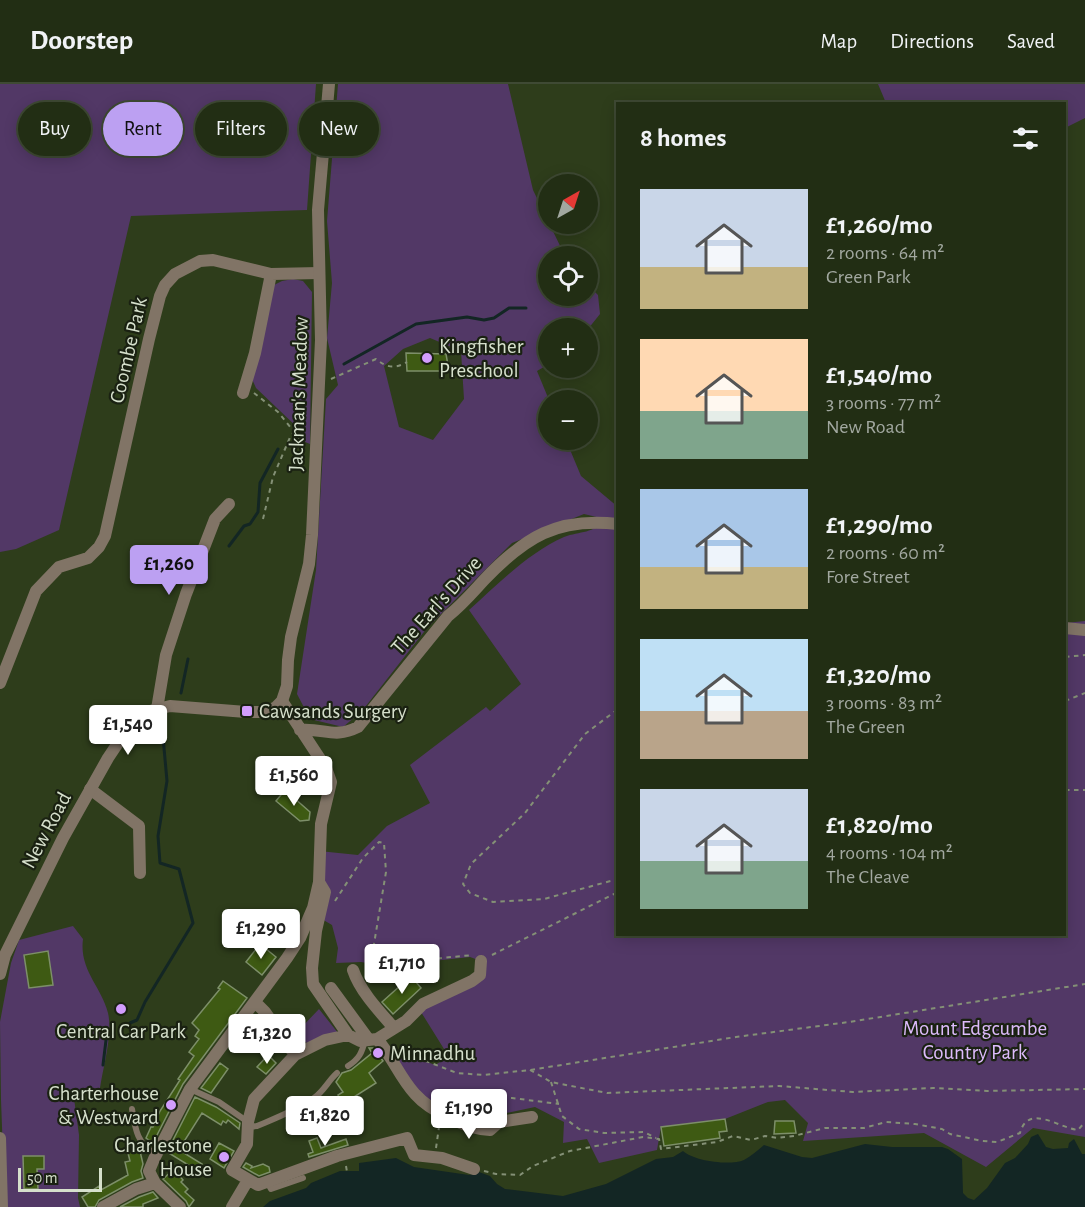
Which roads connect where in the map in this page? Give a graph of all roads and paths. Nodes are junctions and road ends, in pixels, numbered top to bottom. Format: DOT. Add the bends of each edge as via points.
graph roads {
  1 [pos="329,84"];
  2 [pos="319,273"];
  3 [pos="271,274"];
  4 [pos="407,362"];
  5 [pos="320,383"];
  6 [pos="244,389"];
  7 [pos="297,432"];
  8 [pos="316,453"];
  9 [pos="229,504"];
  10 [pos="263,519"];
  11 [pos="616,524"];
  12 [pos="1066,628"];
  13 [pos="1085,630"];
  14 [pos="1085,655"];
  15 [pos="1066,657"];
  16 [pos="0,683"];
  17 [pos="1085,693"];
  18 [pos="282,701"];
  19 [pos="1066,701"];
  20 [pos="157,709"];
  21 [pos="616,712"];
  22 [pos="300,730"];
  23 [pos="90,789"];
  24 [pos="1066,790"];
  25 [pos="1085,790"];
  26 [pos="140,873"];
  27 [pos="616,880"];
  28 [pos="319,882"];
  29 [pos="616,893"];
  30 [pos="323,909"];
  31 [pos="482,960"];
  32 [pos="353,969"];
  33 [pos="0,974"];
  34 [pos="1085,984"];
  35 [pos="331,988"];
  36 [pos="255,1002"];
  37 [pos="394,1028"];
  38 [pos="348,1035"];
  39 [pos="370,1040"];
  40 [pos="394,1048"];
  41 [pos="295,1055"];
  42 [pos="348,1066"];
  43 [pos="530,1070"];
  44 [pos="337,1073"];
  45 [pos="551,1082"];
  46 [pos="190,1089"];
  47 [pos="1085,1089"];
  48 [pos="418,1097"];
  49 [pos="559,1104"];
  50 [pos="132,1108"];
  51 [pos="432,1108"];
  52 [pos="532,1118"];
  53 [pos="1085,1122"];
  54 [pos="247,1124"];
  55 [pos="0,1138"];
  56 [pos="659,1140"];
  57 [pos="156,1154"];
  58 [pos="435,1157"];
  59 [pos="474,1169"];
  60 [pos="303,1178"];
  61 [pos="248,1180"];
  62 [pos="267,1182"];
  63 [pos="155,1183"];
  64 [pos="2,1207"];
  65 [pos="103,1207"];
  66 [pos="180,1207"];
  67 [pos="232,1207"];
  1 -- 2 [label="street, Jackman's Meadow" via="318,210"];
  2 -- 3 [label="street, Coombe Park"];
  2 -- 5 [label="street, Jackman's Meadow"];
  3 -- 6 [label="street"];
  3 -- 16 [label="street, Coombe Park" via="213,260 200,261 175,274 165,285 105,536 88,558 59,567 36,591"];
  4 -- 5 [label="path" via="398,367 384,366 376,359"];
  5 -- 8 [label="street, Jackman's Meadow"];
  6 -- 7 [label="path" via="278,412"];
  7 -- 8 [label="path"];
  7 -- 10 [label="path" via="291,435 273,477"];
  8 -- 18 [label="street, Jackman's Meadow" via="309,564 291,638"];
  9 -- 20 [label="street" via="215,519 186,594 166,655"];
  11 -- 22 [label="street, The Earl's Drive" via="586,522 538,535 508,556 448,616 358,727 337,735"];
  12 -- 13 [label="street"];
  14 -- 15 [label="path"];
  17 -- 19 [label="path"];
  18 -- 20 [label="street" via="266,712 170,706"];
  18 -- 22 [label="street"];
  20 -- 23 [label="street, New Road" via="146,712 135,723"];
  21 -- 27 [label="path" via="585,734 525,813 471,864 463,884 470,893 493,902 544,899"];
  22 -- 28 [label="street" via="331,782 321,824"];
  23 -- 26 [label="street" via="139,826"];
  23 -- 33 [label="street, New Road" via="5,955"];
  24 -- 25 [label="path"];
  28 -- 30 [label="street" via="325,892"];
  28 -- 36 [label="street" via="300,938"];
  29 -- 31 [label="path"];
  30 -- 31 [label="path" via="337,900 363,858 379,842 384,843 386,872 374,944 377,961 426,964 431,959 474,955"];
  30 -- 38 [label="street" via="316,932 314,984"];
  31 -- 37 [label="street" via="480,975 423,1004"];
  32 -- 37 [label="street" via="368,997"];
  34 -- 43 [label="path"];
  35 -- 39 [label="street"];
  36 -- 41 [label="street"];
  36 -- 46 [label="street"];
  37 -- 39 [label="street"];
  38 -- 39 [label="street" via="360,1041"];
  38 -- 41 [label="street" via="325,1040"];
  39 -- 42 [label="lane"];
  39 -- 48 [label="street" via="389,1052"];
  40 -- 43 [label="path" via="457,1073 483,1075"];
  41 -- 54 [label="street" via="254,1099"];
  43 -- 45 [label="path"];
  44 -- 54 [label="lane" via="313,1098 257,1126"];
  45 -- 47 [label="path" via="607,1093 779,1086 853,1092"];
  45 -- 49 [label="path"];
  46 -- 54 [label="lane" via="219,1102"];
  46 -- 57 [label="street"];
  48 -- 49 [label="path" via="512,1098"];
  48 -- 51 [label="street"];
  49 -- 56 [label="path" via="562,1116 579,1130 644,1132"];
  50 -- 57 [label="lane" via="135,1131 148,1151"];
  51 -- 52 [label="street" via="485,1130 499,1122"];
  51 -- 58 [label="path" via="440,1125"];
  53 -- 56 [label="path" via="1078,1130 1029,1119 1020,1133 997,1142 915,1124 886,1122 777,1138 751,1140 732,1136 717,1142 661,1149"];
  54 -- 61 [label="street" via="247,1144 232,1170"];
  55 -- 64 [label="street"];
  56 -- 59 [label="path" via="643,1137 570,1152 520,1175"];
  57 -- 63 [label="street" via="149,1171"];
  58 -- 59 [label="street"];
  58 -- 62 [label="street" via="414,1155 407,1138 337,1156"];
  60 -- 62 [label="lane" via="271,1189"];
  61 -- 62 [label="street" via="258,1185"];
  61 -- 67 [label="street"];
  63 -- 65 [label="street"];
  63 -- 66 [label="street"];
}
